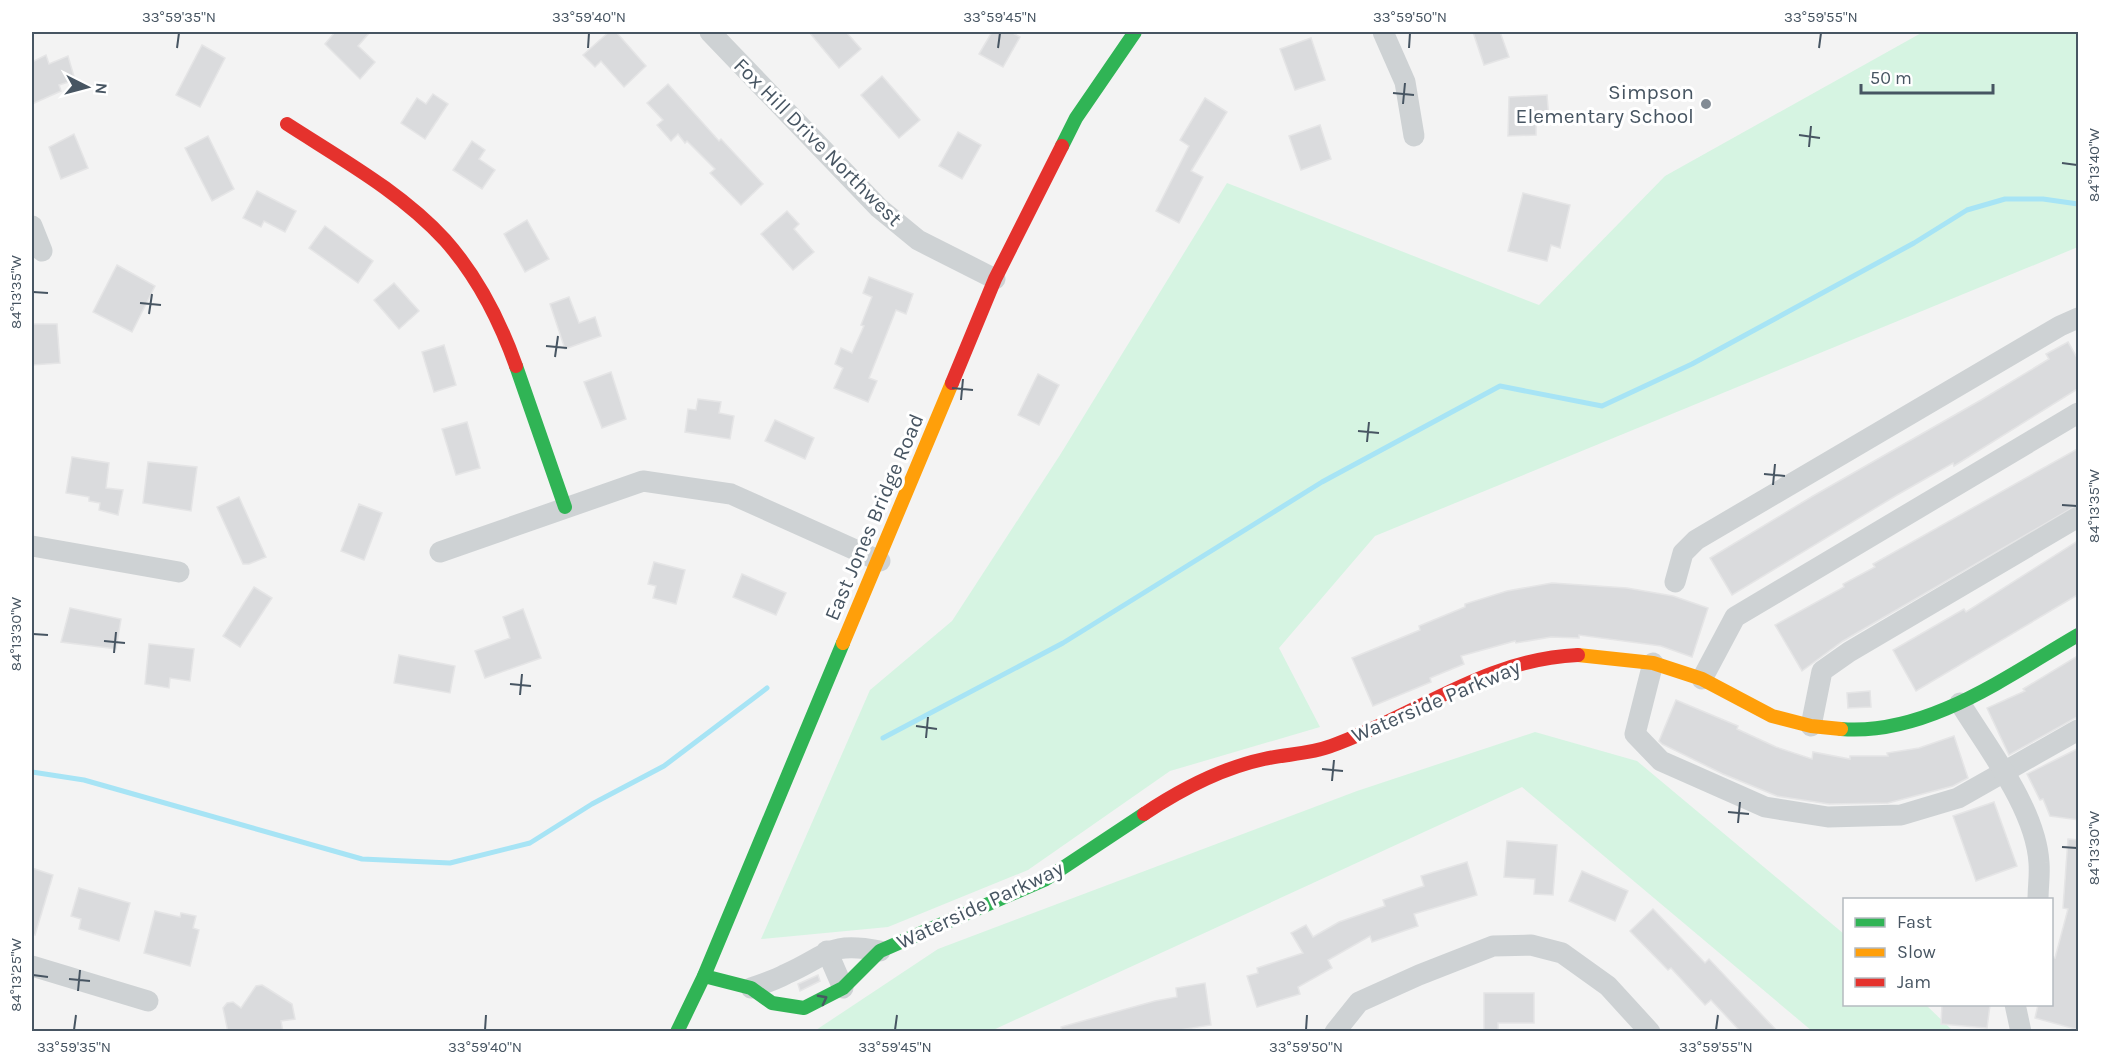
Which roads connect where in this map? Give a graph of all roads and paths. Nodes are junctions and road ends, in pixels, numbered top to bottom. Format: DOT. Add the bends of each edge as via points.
graph roads {
  1 [pos="710,32"];
  2 [pos="1135,32"];
  3 [pos="1383,32"];
  4 [pos="287,124"];
  5 [pos="1414,136"];
  6 [pos="32,226"];
  7 [pos="42,251"];
  8 [pos="995,279"];
  9 [pos="2079,318"];
  10 [pos="2079,413"];
  11 [pos="565,507"];
  12 [pos="2079,517"];
  13 [pos="32,546"];
  14 [pos="440,552"];
  15 [pos="880,561"];
  16 [pos="179,572"];
  17 [pos="1675,582"];
  18 [pos="2079,635"];
  19 [pos="1653,663"];
  20 [pos="1702,679"];
  21 [pos="1960,703"];
  22 [pos="1811,726"];
  23 [pos="2079,730"];
  24 [pos="2004,774"];
  25 [pos="2038,898"];
  26 [pos="827,951"];
  27 [pos="880,951"];
  28 [pos="32,966"];
  29 [pos="704,976"];
  30 [pos="751,988"];
  31 [pos="843,988"];
  32 [pos="148,1001"];
  33 [pos="2015,1006"];
  34 [pos="677,1032"];
  35 [pos="1335,1032"];
  36 [pos="1650,1032"];
  37 [pos="2021,1032"];
  1 -- 8 [label="street, Fox Hill Drive Northwest" via="879,208 918,240"];
  2 -- 8 [label="street, East Jones Bridge Road" via="1076,118"];
  3 -- 5 [label="street" via="1405,82"];
  4 -- 11 [label="street" via="396,196 445,240 487,298 510,349"];
  6 -- 7 [label="street"];
  8 -- 15 [label="street, East Jones Bridge Road"];
  9 -- 17 [label="street" via="1696,540 1683,553"];
  10 -- 20 [label="street" via="1735,616"];
  11 -- 14 [label="street"];
  11 -- 15 [label="street" via="643,481 731,495"];
  12 -- 22 [label="street" via="1822,671"];
  13 -- 16 [label="street"];
  15 -- 29 [label="street, East Jones Bridge Road"];
  18 -- 21 [label="street, Waterside Parkway"];
  19 -- 20 [label="street, Waterside Parkway"];
  19 -- 24 [label="street" via="1635,734 1661,761 1765,807 1828,817 1900,814 1958,798"];
  19 -- 27 [label="street, Waterside Parkway" via="1589,654 1551,656 1501,668 1330,747 1262,759 1220,772 1151,809 1046,879"];
  20 -- 22 [label="street, Waterside Parkway" via="1772,716"];
  21 -- 22 [label="street, Waterside Parkway" via="1910,721 1857,730"];
  21 -- 24 [label="street"];
  23 -- 24 [label="street"];
  24 -- 25 [label="street" via="2030,824 2039,861"];
  26 -- 27 [label="street, Waterside Parkway" via="855,946"];
  26 -- 30 [label="street, Waterside Parkway" via="788,974"];
  26 -- 31 [label="street"];
  27 -- 31 [label="street, Waterside Parkway"];
  28 -- 32 [label="street"];
  29 -- 30 [label="street, Waterside Parkway"];
  29 -- 34 [label="street, East Jones Bridge Road"];
  30 -- 31 [label="street, Waterside Parkway, one-way" via="772,1003 804,1008"];
  33 -- 37 [label="street"];
  35 -- 36 [label="street" via="1359,1002 1409,979 1493,946 1531,945 1562,953 1608,986"];
}
